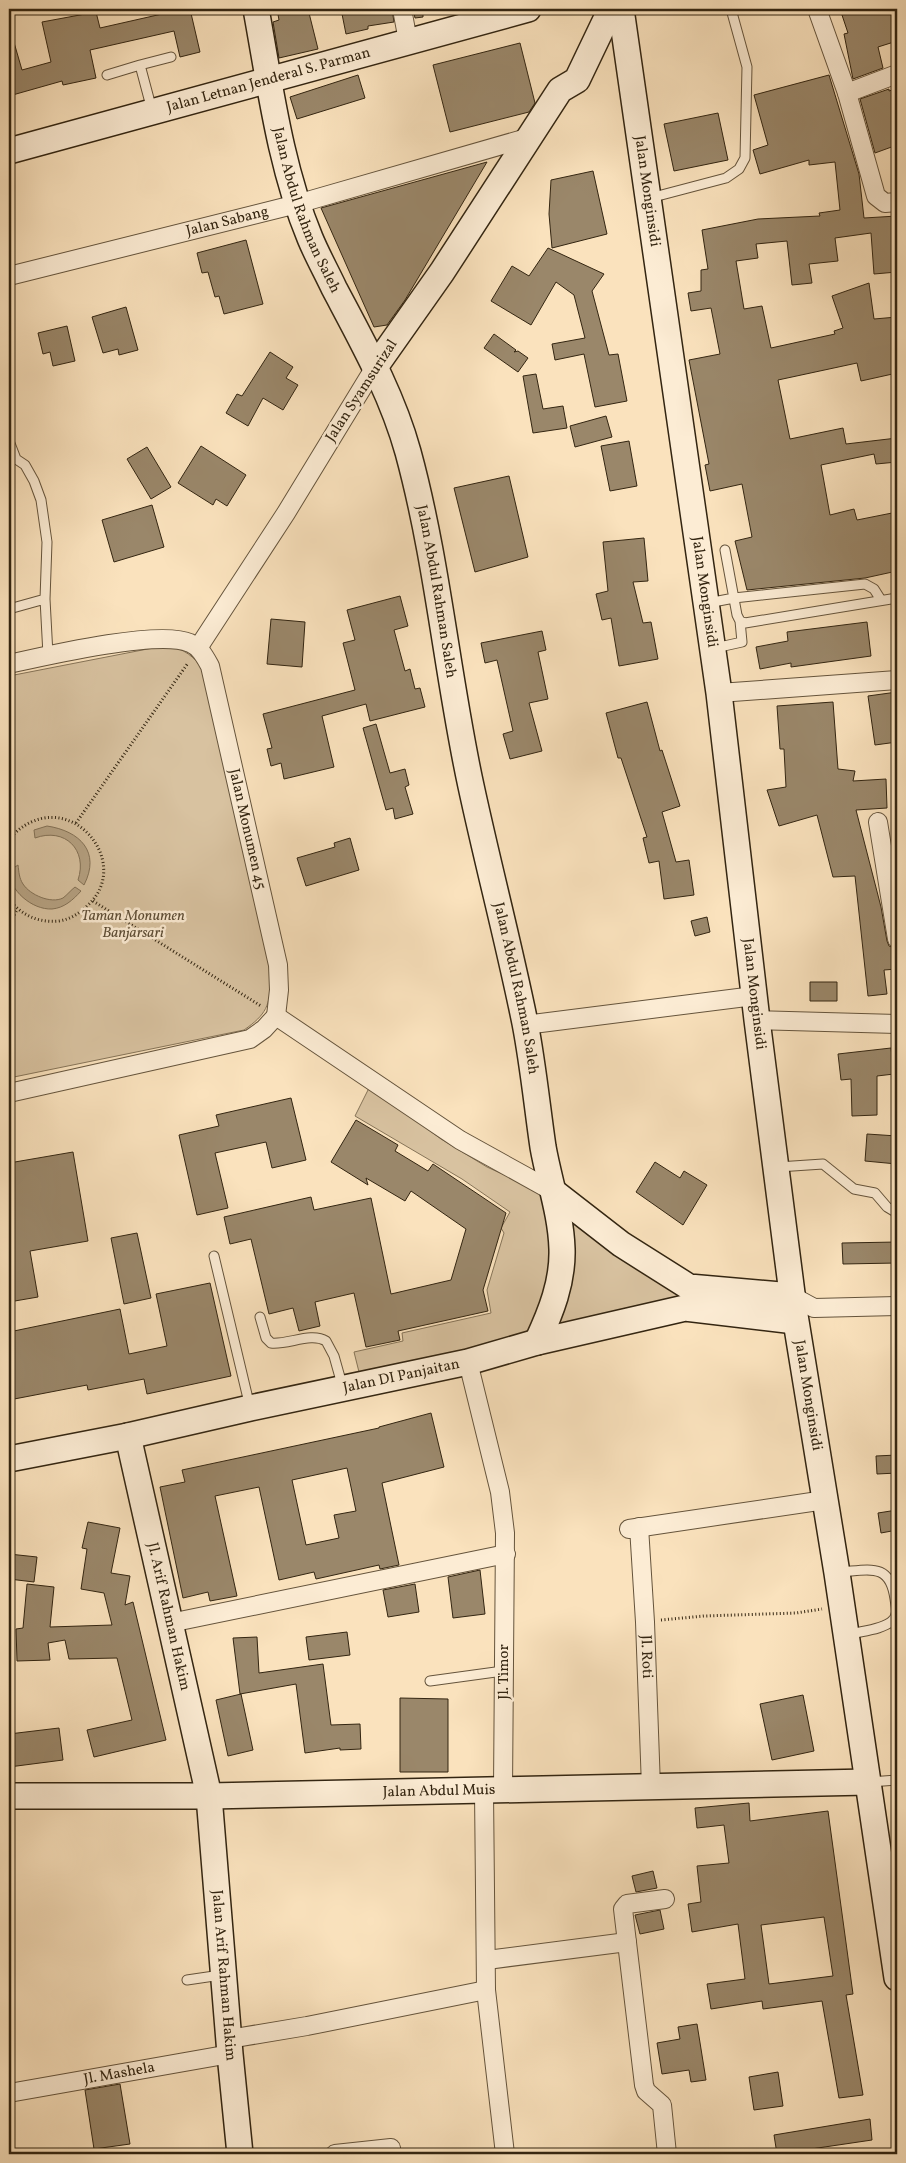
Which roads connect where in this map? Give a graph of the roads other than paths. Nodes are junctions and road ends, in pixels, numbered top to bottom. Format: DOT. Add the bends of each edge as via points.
graph roads {
  1 [pos="256,9"];
  2 [pos="402,9"];
  3 [pos="528,9"];
  4 [pos="600,9"];
  5 [pos="611,9"];
  6 [pos="621,9"];
  7 [pos="731,9"];
  8 [pos="817,9"];
  9 [pos="408,41"];
  10 [pos="171,57"];
  11 [pos="140,65"];
  12 [pos="897,74"];
  13 [pos="107,75"];
  14 [pos="269,81"];
  15 [pos="560,90"];
  16 [pos="847,93"];
  17 [pos="152,112"];
  18 [pos="530,137"];
  19 [pos="9,151"];
  20 [pos="647,199"];
  21 [pos="897,202"];
  22 [pos="297,204"];
  23 [pos="9,276"];
  24 [pos="375,368"];
  25 [pos="9,441"];
  26 [pos="12,459"];
  27 [pos="725,550"];
  28 [pos="734,598"];
  29 [pos="897,598"];
  30 [pos="45,599"];
  31 [pos="882,600"];
  32 [pos="706,604"];
  33 [pos="9,608"];
  34 [pos="740,620"];
  35 [pos="198,648"];
  36 [pos="712,648"];
  37 [pos="48,655"];
  38 [pos="9,664"];
  39 [pos="897,680"];
  40 [pos="719,693"];
  41 [pos="878,822"];
  42 [pos="897,939"];
  43 [pos="755,1008"];
  44 [pos="276,1016"];
  45 [pos="897,1024"];
  46 [pos="526,1025"];
  47 [pos="9,1093"];
  48 [pos="775,1167"];
  49 [pos="554,1192"];
  50 [pos="897,1212"];
  51 [pos="214,1256"];
  52 [pos="792,1296"];
  53 [pos="687,1298"];
  54 [pos="897,1306"];
  55 [pos="805,1315"];
  56 [pos="260,1317"];
  57 [pos="537,1342"];
  58 [pos="468,1362"];
  59 [pos="344,1388"];
  60 [pos="250,1408"];
  61 [pos="128,1436"];
  62 [pos="9,1459"];
  63 [pos="825,1500"];
  64 [pos="506,1554"];
  65 [pos="837,1573"];
  66 [pos="170,1623"];
  67 [pos="846,1635"];
  68 [pos="503,1671"];
  69 [pos="430,1681"];
  70 [pos="897,1780"];
  71 [pos="868,1782"];
  72 [pos="651,1787"];
  73 [pos="494,1790"];
  74 [pos="9,1796"];
  75 [pos="209,1796"];
  76 [pos="666,1899"];
  77 [pos="893,1918"];
  78 [pos="627,1942"];
  79 [pos="487,1960"];
  80 [pos="223,1975"];
  81 [pos="897,1978"];
  82 [pos="187,1980"];
  83 [pos="486,1990"];
  84 [pos="229,2047"];
  85 [pos="9,2093"];
  86 [pos="391,2148"];
  87 [pos="240,2154"];
  88 [pos="335,2154"];
  89 [pos="505,2154"];
  90 [pos="666,2154"];
  1 -- 14 [label="main road, Jalan Abdul Rahman Saleh"];
  2 -- 9 [label="street"];
  3 -- 9 [label="main road, Jalan Letnan Jenderal S. Parman"];
  4 -- 15 [label="main road" via="566,71"];
  5 -- 15 [label="main road" via="577,80"];
  6 -- 20 [label="main road, Jalan Monginsidi"];
  7 -- 20 [label="lane" via="748,67 745,158 739,169 726,178"];
  8 -- 16 [label="street"];
  9 -- 14 [label="main road, Jalan Letnan Jenderal S. Parman"];
  10 -- 11 [label="lane"];
  11 -- 13 [label="lane"];
  11 -- 17 [label="lane"];
  12 -- 16 [label="street"];
  14 -- 17 [label="main road, Jalan Letnan Jenderal S. Parman"];
  14 -- 22 [label="main road, Jalan Abdul Rahman Saleh"];
  15 -- 18 [label="main road, Jalan Syamsurizal"];
  16 -- 21 [label="street" via="876,196 885,203"];
  17 -- 19 [label="main road, Jalan Letnan Jenderal S. Parman"];
  18 -- 22 [label="street, Jalan Sabang"];
  18 -- 24 [label="main road, Jalan Syamsurizal"];
  20 -- 32 [label="main road, Jalan Monginsidi"];
  22 -- 23 [label="street, Jalan Sabang"];
  22 -- 24 [label="main road, Jalan Abdul Rahman Saleh" via="311,241"];
  24 -- 35 [label="street, Jalan Syamsurizal"];
  24 -- 46 [label="main road, Jalan Abdul Rahman Saleh" via="407,451 418,498 467,766"];
  25 -- 26 [label="lane"];
  26 -- 30 [label="lane" via="25,465 40,500 47,542"];
  27 -- 28 [label="lane"];
  28 -- 31 [label="lane" via="865,584 874,589"];
  28 -- 32 [label="lane"];
  28 -- 34 [label="lane"];
  29 -- 31 [label="lane"];
  30 -- 33 [label="lane"];
  30 -- 37 [label="lane"];
  31 -- 34 [label="lane" via="752,623"];
  32 -- 36 [label="main road, Jalan Monginsidi"];
  34 -- 36 [label="lane" via="742,642"];
  35 -- 37 [label="street" via="189,642 169,640 124,642"];
  35 -- 44 [label="street, Jalan Monumen 45" via="210,666 278,965"];
  36 -- 40 [label="main road, Jalan Monginsidi"];
  37 -- 38 [label="street"];
  39 -- 40 [label="street"];
  40 -- 43 [label="main road, Jalan Monginsidi"];
  41 -- 42 [label="street"];
  43 -- 45 [label="street"];
  43 -- 46 [label="street"];
  43 -- 48 [label="main road, Jalan Monginsidi"];
  44 -- 47 [label="street" via="250,1039"];
  44 -- 49 [label="street" via="460,1140"];
  46 -- 49 [label="main road, Jalan Abdul Rahman Saleh" via="544,1153"];
  48 -- 50 [label="lane" via="823,1164 854,1189 875,1193 887,1207"];
  48 -- 52 [label="main road, Jalan Monginsidi"];
  49 -- 53 [label="main road"];
  49 -- 57 [label="main road, Jalan Abdul Rahman Saleh" via="562,1253 550,1314"];
  51 -- 60 [label="lane"];
  52 -- 53 [label="main road"];
  52 -- 55 [label="main road, Jalan Monginsidi"];
  53 -- 55 [label="main road, Jalan DI Panjaitan"];
  53 -- 57 [label="main road, Jalan DI Panjaitan"];
  54 -- 55 [label="street"];
  55 -- 63 [label="main road, Jalan Monginsidi"];
  56 -- 59 [label="lane" via="271,1344 315,1338 326,1342"];
  57 -- 58 [label="main road, Jalan DI Panjaitan"];
  58 -- 59 [label="main road, Jalan DI Panjaitan"];
  58 -- 64 [label="street, Jl. Timor" via="500,1492"];
  59 -- 60 [label="main road, Jalan DI Panjaitan"];
  60 -- 61 [label="main road, Jalan DI Panjaitan"];
  61 -- 62 [label="main road, Jalan DI Panjaitan"];
  61 -- 66 [label="main road, Jl. Arif Rahman Hakim"];
  63 -- 65 [label="main road, Jalan Monginsidi"];
  63 -- 72 [label="street, Jl. Roti" via="634,1528 645,1622"];
  64 -- 66 [label="street"];
  64 -- 68 [label="street, Jl. Timor"];
  65 -- 67 [label="main road, Jalan Monginsidi"];
  65 -- 67 [label="lane" via="877,1570 887,1576 893,1587 894,1620"];
  66 -- 75 [label="main road, Jl. Arif Rahman Hakim"];
  67 -- 71 [label="main road, Jalan Monginsidi"];
  68 -- 69 [label="lane"];
  68 -- 73 [label="street, Jl. Timor"];
  70 -- 71 [label="lane"];
  71 -- 72 [label="main road, Jalan Abdul Muis"];
  71 -- 77 [label="main road, Jalan Monginsidi"];
  72 -- 73 [label="main road, Jalan Abdul Muis"];
  73 -- 75 [label="main road, Jalan Abdul Muis"];
  73 -- 79 [label="street, Jl. Timor"];
  74 -- 75 [label="main road, Jalan Abdul Muis"];
  75 -- 80 [label="main road, Jalan Arif Rahman Hakim"];
  76 -- 78 [label="street" via="624,1906"];
  77 -- 81 [label="main road, Jalan Monginsidi"];
  78 -- 79 [label="street"];
  78 -- 90 [label="street" via="644,2085 646,2091 662,2105"];
  79 -- 83 [label="street, Jl. Timor"];
  80 -- 82 [label="lane"];
  80 -- 84 [label="main road, Jalan Arif Rahman Hakim"];
  83 -- 84 [label="street, Jl. Mashela" via="307,2026"];
  83 -- 89 [label="street, Jl. Timor"];
  84 -- 85 [label="street, Jl. Mashela"];
  84 -- 87 [label="main road, Jalan Arif Rahman Hakim"];
  86 -- 88 [label="street"];
}
